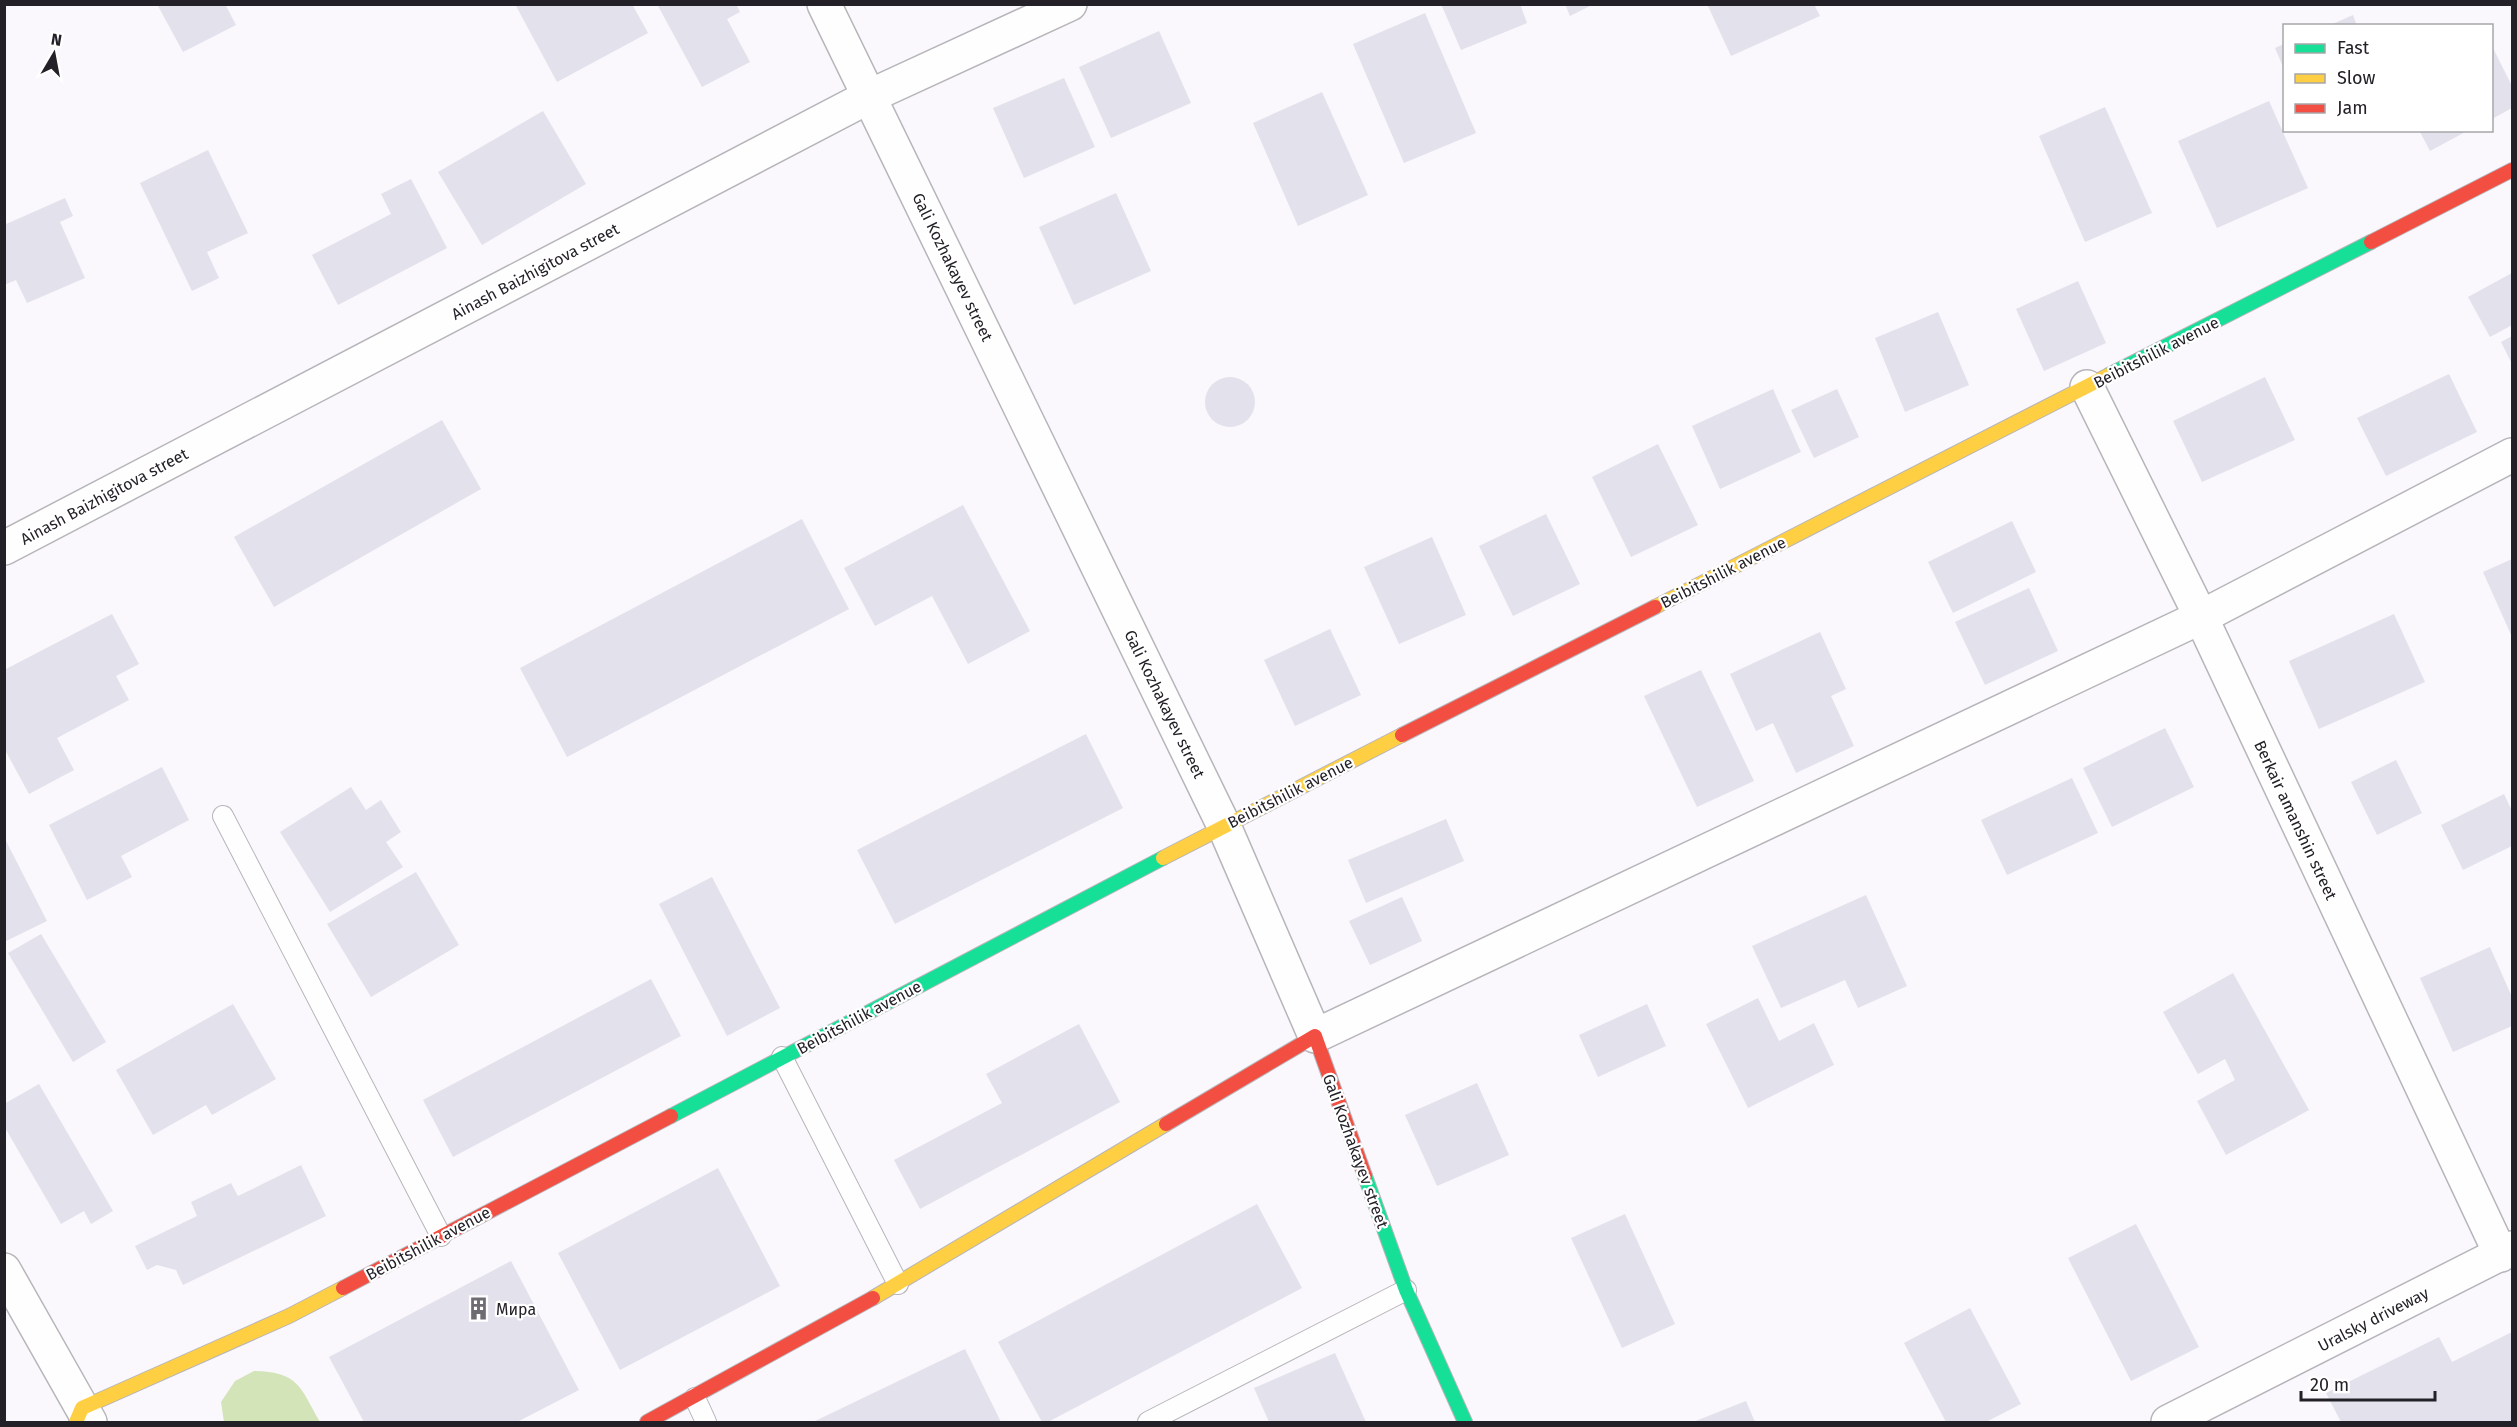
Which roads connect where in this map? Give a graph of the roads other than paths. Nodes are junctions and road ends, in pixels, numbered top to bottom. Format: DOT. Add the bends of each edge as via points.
graph roads {
  1 [pos="825,4"];
  2 [pos="1070,4"];
  3 [pos="870,96"];
  4 [pos="2512,170"];
  5 [pos="2087,387"];
  6 [pos="2512,455"];
  7 [pos="4,548"];
  8 [pos="2201,617"];
  9 [pos="223,816"];
  10 [pos="1224,826"];
  11 [pos="1314,1036"];
  12 [pos="782,1057"];
  13 [pos="441,1236"];
  14 [pos="2507,1252"];
  15 [pos="4,1270"];
  16 [pos="898,1284"];
  17 [pos="1406,1290"];
  18 [pos="695,1398"];
  19 [pos="83,1418"];
  20 [pos="647,1422"];
  21 [pos="706,1422"];
  22 [pos="1148,1422"];
  23 [pos="1465,1422"];
  24 [pos="2168,1422"];
  1 -- 3 [label="street, Gali Kozhakayev street"];
  2 -- 3 [label="street, Ainash Baizhigitova street"];
  3 -- 7 [label="street, Ainash Baizhigitova street"];
  3 -- 10 [label="street, Gali Kozhakayev street"];
  4 -- 5 [label="street, Beibitshilik avenue"];
  5 -- 8 [label="street, Berkair amanshin street"];
  5 -- 10 [label="street, Beibitshilik avenue"];
  6 -- 8 [label="street"];
  8 -- 11 [label="street"];
  8 -- 14 [label="street, Berkair amanshin street"];
  9 -- 13 [label="lane"];
  10 -- 11 [label="street, Gali Kozhakayev street"];
  10 -- 12 [label="street, Beibitshilik avenue"];
  11 -- 16 [label="street"];
  11 -- 17 [label="street, Gali Kozhakayev street"];
  12 -- 13 [label="street, Beibitshilik avenue"];
  12 -- 16 [label="lane"];
  13 -- 19 [label="street, Beibitshilik avenue"];
  14 -- 24 [label="street, Uralsky driveway"];
  15 -- 19 [label="street"];
  16 -- 18 [label="street"];
  17 -- 22 [label="lane"];
  17 -- 23 [label="street, Gali Kozhakayev street"];
  18 -- 20 [label="street"];
  18 -- 21 [label="lane"];
}
